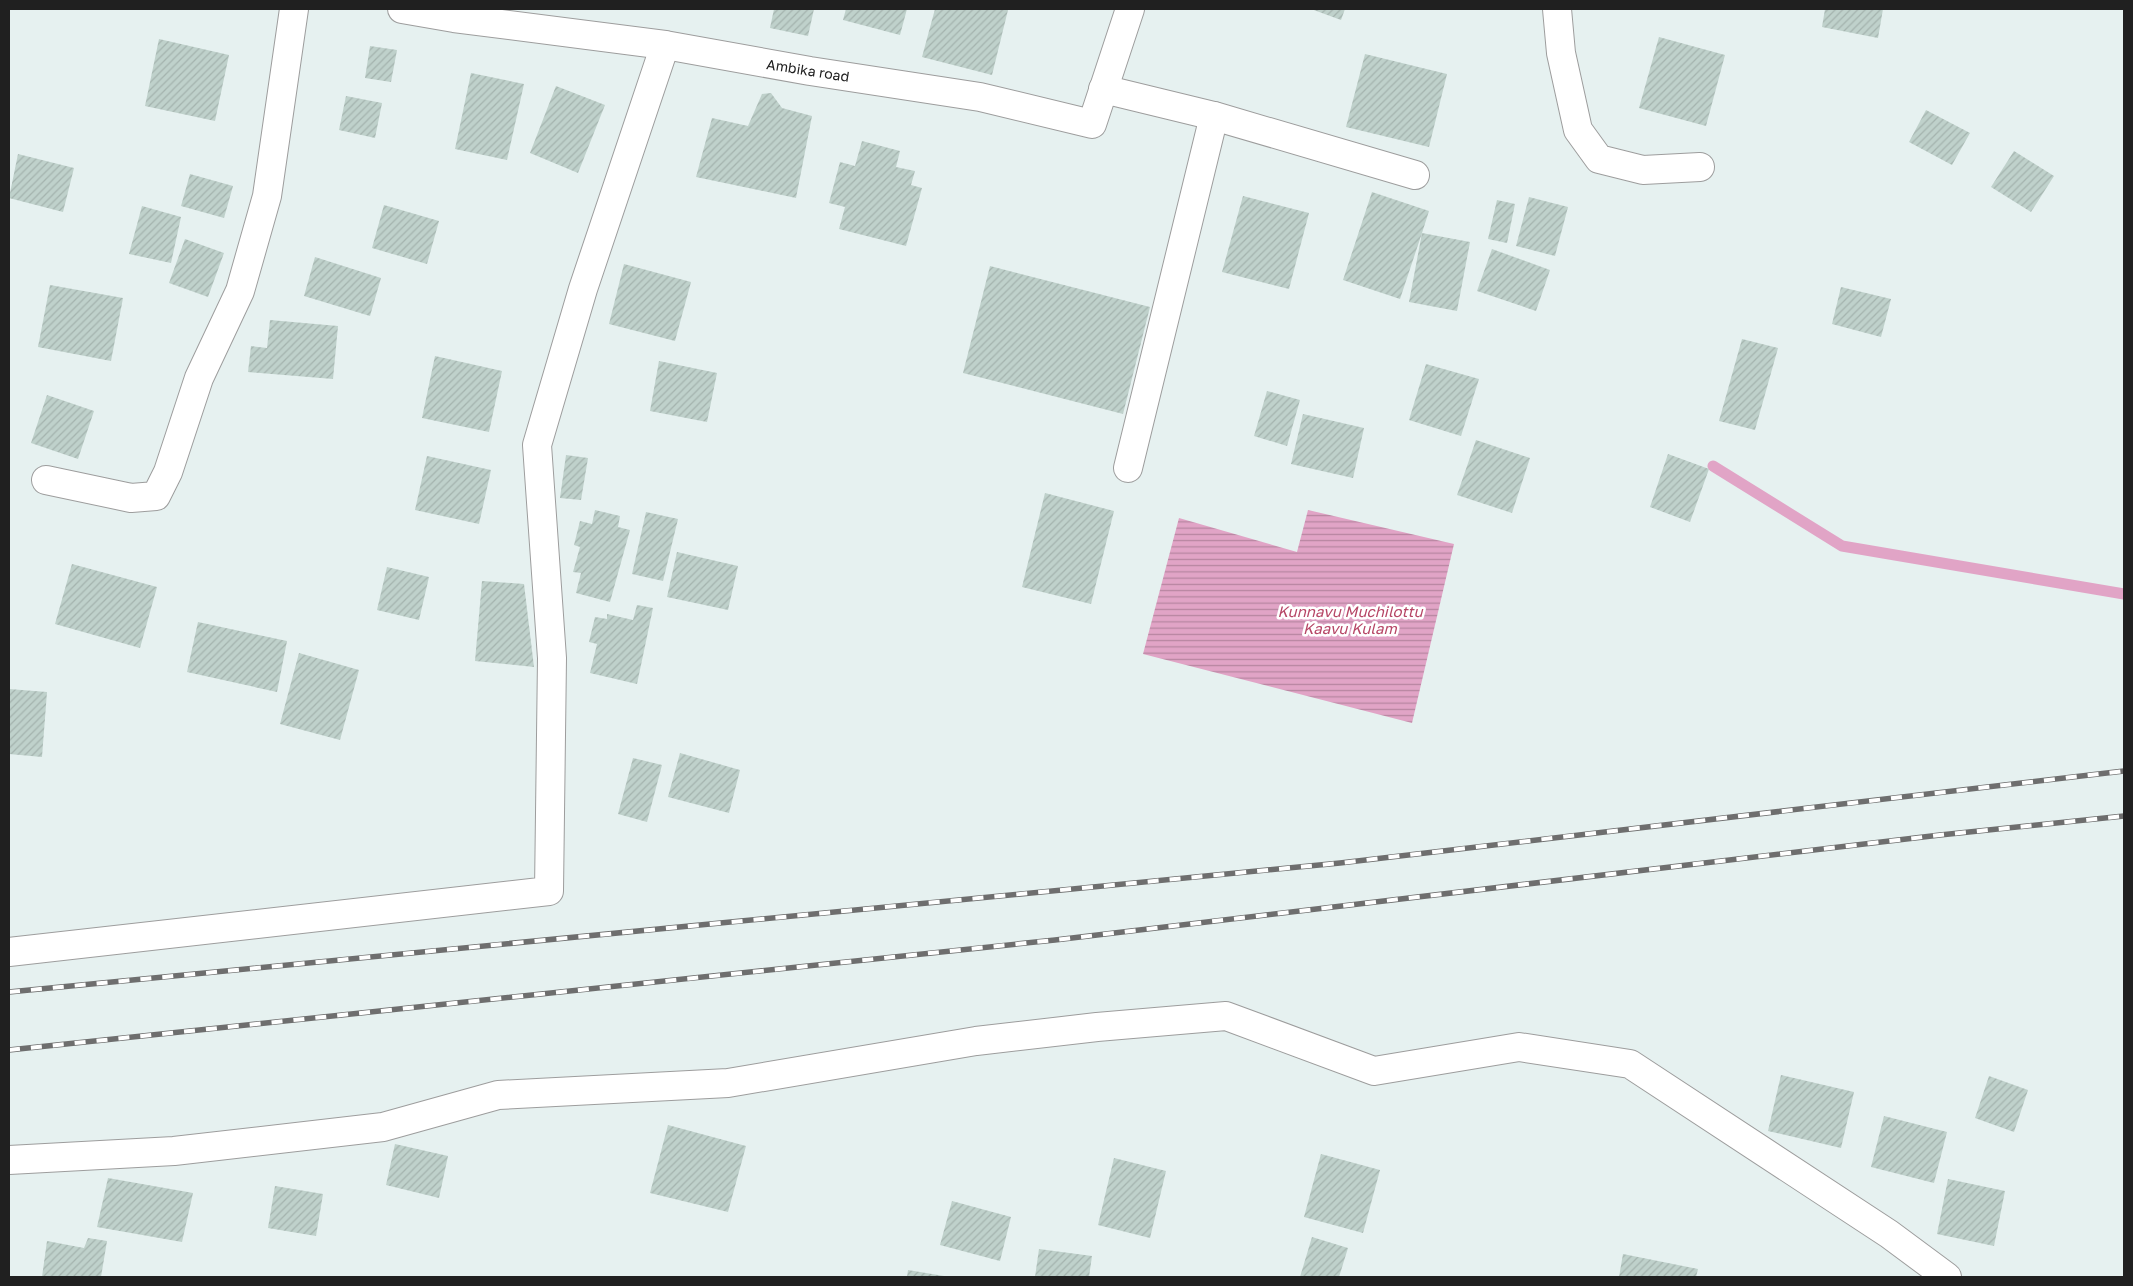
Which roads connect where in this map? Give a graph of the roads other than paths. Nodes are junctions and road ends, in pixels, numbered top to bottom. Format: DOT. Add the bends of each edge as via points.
graph roads {
  1 [pos="294,9"];
  2 [pos="402,9"];
  3 [pos="1130,9"];
  4 [pos="1557,9"];
  5 [pos="665,45"];
  6 [pos="1103,89"];
  7 [pos="1214,116"];
  8 [pos="1700,167"];
  9 [pos="1415,175"];
  10 [pos="1128,468"];
  11 [pos="46,480"];
  12 [pos="9,952"];
  13 [pos="9,1160"];
  14 [pos="1947,1277"];
  1 -- 11 [label="street" via="267,196 254,244 240,291 198,378 168,472 156,496 131,498"];
  2 -- 5 [label="street, Ambika road"];
  3 -- 6 [label="street, Ambika road"];
  4 -- 8 [label="street" via="1561,53 1578,130 1599,159 1643,170"];
  5 -- 6 [label="street, Ambika road" via="980,97 1092,124"];
  5 -- 12 [label="street" via="582,289 537,445 552,658 549,891"];
  6 -- 7 [label="street"];
  7 -- 9 [label="street"];
  7 -- 10 [label="street"];
  13 -- 14 [label="street" via="174,1151 383,1127 498,1095 728,1083 976,1041 1097,1026 1226,1016 1374,1071 1519,1046 1630,1064 1889,1234"];
}
